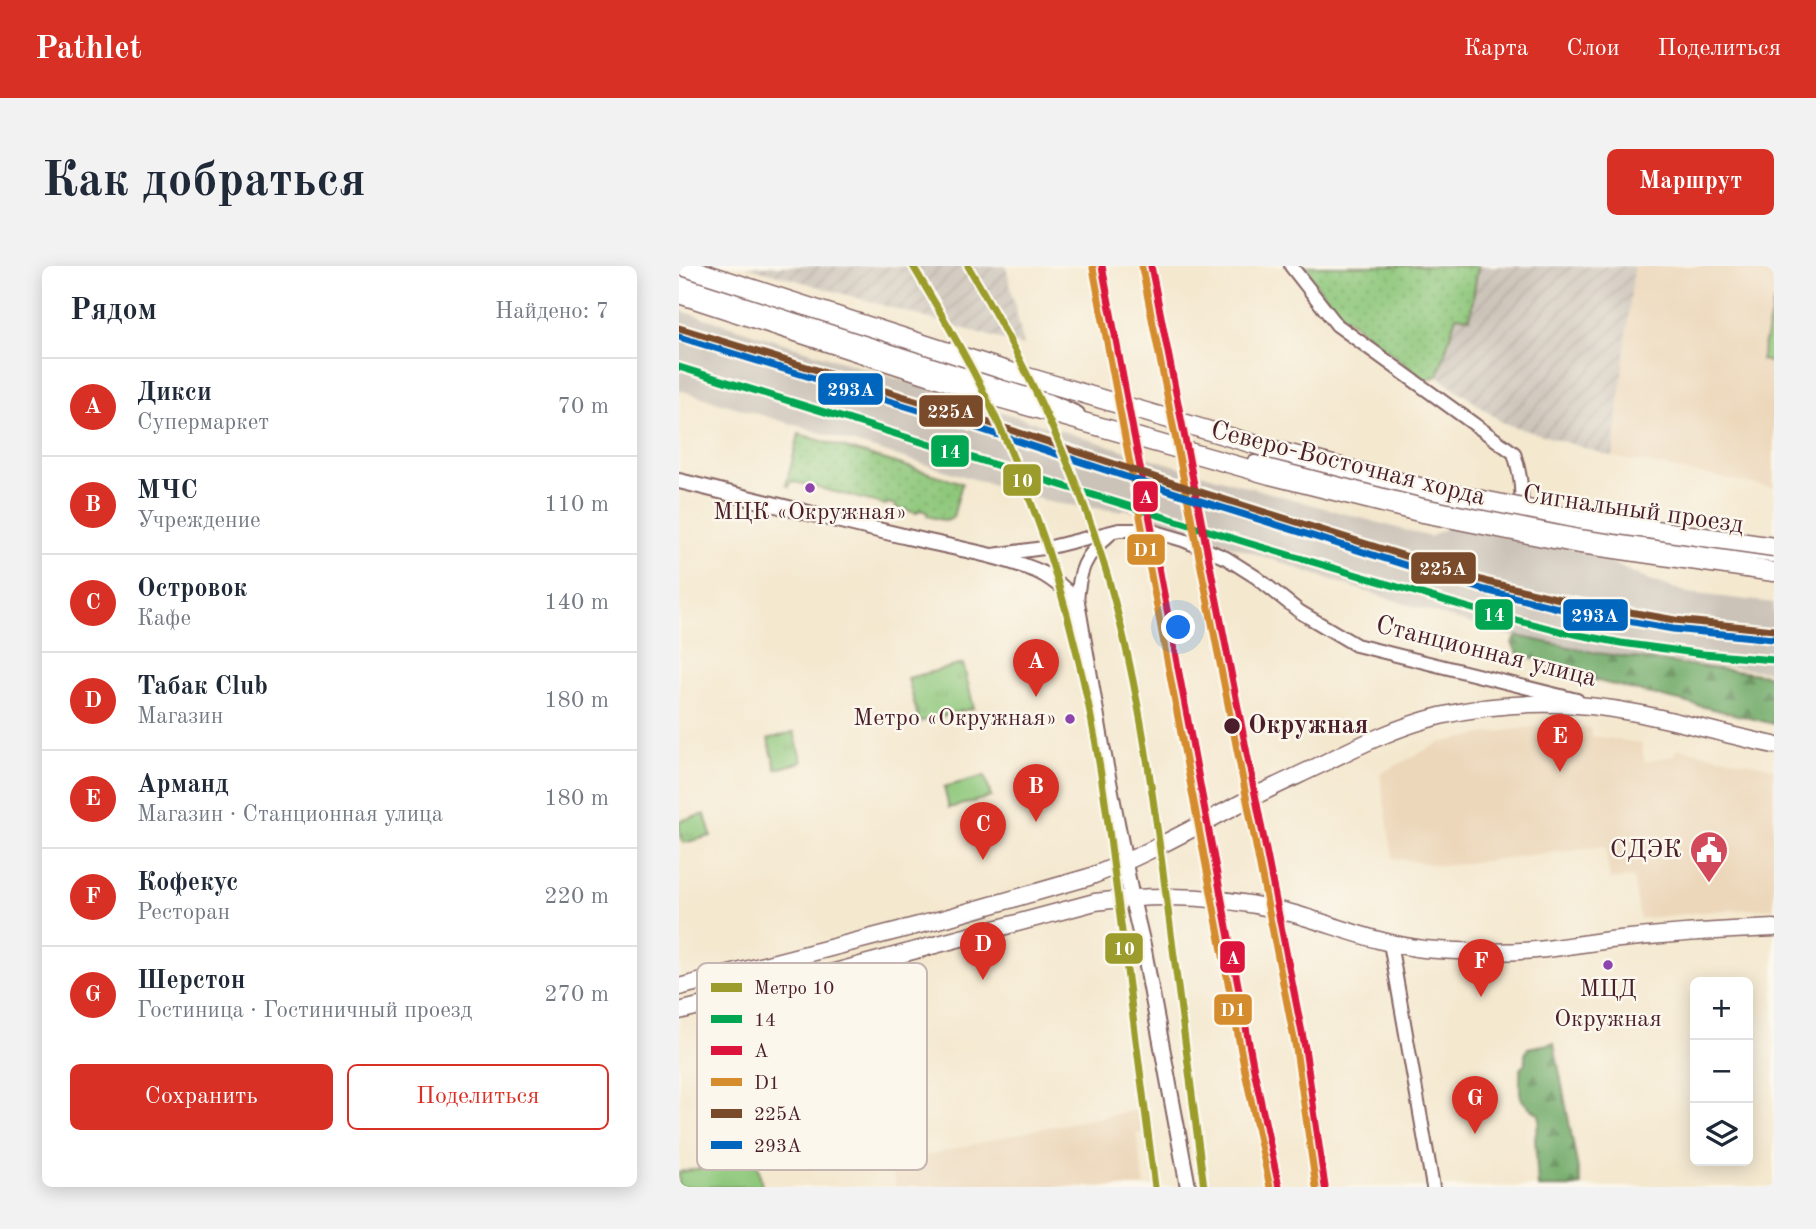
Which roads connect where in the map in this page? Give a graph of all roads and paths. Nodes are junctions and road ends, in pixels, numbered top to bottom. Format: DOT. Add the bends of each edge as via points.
graph roads {
  1 [pos="682,266"];
  2 [pos="1291,266"];
  3 [pos="679,278"];
  4 [pos="679,294"];
  5 [pos="679,481"];
  6 [pos="1520,519"];
  7 [pos="1112,532"];
  8 [pos="1774,547"];
  9 [pos="989,555"];
  10 [pos="1774,555"];
  11 [pos="1774,572"];
  12 [pos="1077,602"];
  13 [pos="1609,708"];
  14 [pos="1774,745"];
  15 [pos="1125,862"];
  16 [pos="1132,899"];
  17 [pos="1774,928"];
  18 [pos="1389,943"];
  19 [pos="772,963"];
  20 [pos="868,963"];
  21 [pos="697,982"];
  22 [pos="679,987"];
  23 [pos="697,1007"];
  24 [pos="679,1011"];
  25 [pos="1188,1187"];
  26 [pos="1433,1187"];
  1 -- 8 [label="main road, Северо-Восточная хорда, bridge" via="1007,372 1287,453 1427,489 1578,519"];
  2 -- 6 [label="street" via="1337,325 1514,453 1521,477"];
  3 -- 6 [label="street, Сигнальный проезд" via="1038,396 1146,437"];
  4 -- 11 [label="main road, Северо-Восточная хорда" via="999,398 1270,475 1423,513 1574,543"];
  5 -- 9 [label="street, Станционная улица"];
  6 -- 10 [label="street, Сигнальный проезд"];
  7 -- 9 [label="street, Станционная улица" via="1035,550"];
  7 -- 12 [label="street" via="1086,559"];
  7 -- 13 [label="street, Станционная улица" via="1149,530 1216,553 1356,645"];
  9 -- 12 [label="street" via="1034,570"];
  12 -- 15 [label="street"];
  13 -- 14 [label="main road, Станционная улица"];
  13 -- 15 [label="main road" via="1523,704 1426,720 1374,738"];
  15 -- 16 [label="street"];
  15 -- 19 [label="main road" via="1089,877 946,918"];
  16 -- 18 [label="main road" via="1237,901"];
  16 -- 20 [label="main road" via="1095,902"];
  16 -- 25 [label="street"];
  17 -- 18 [label="main road" via="1489,952"];
  18 -- 26 [label="street"];
  21 -- 22 [label="main road"];
  23 -- 24 [label="main road"];
}
